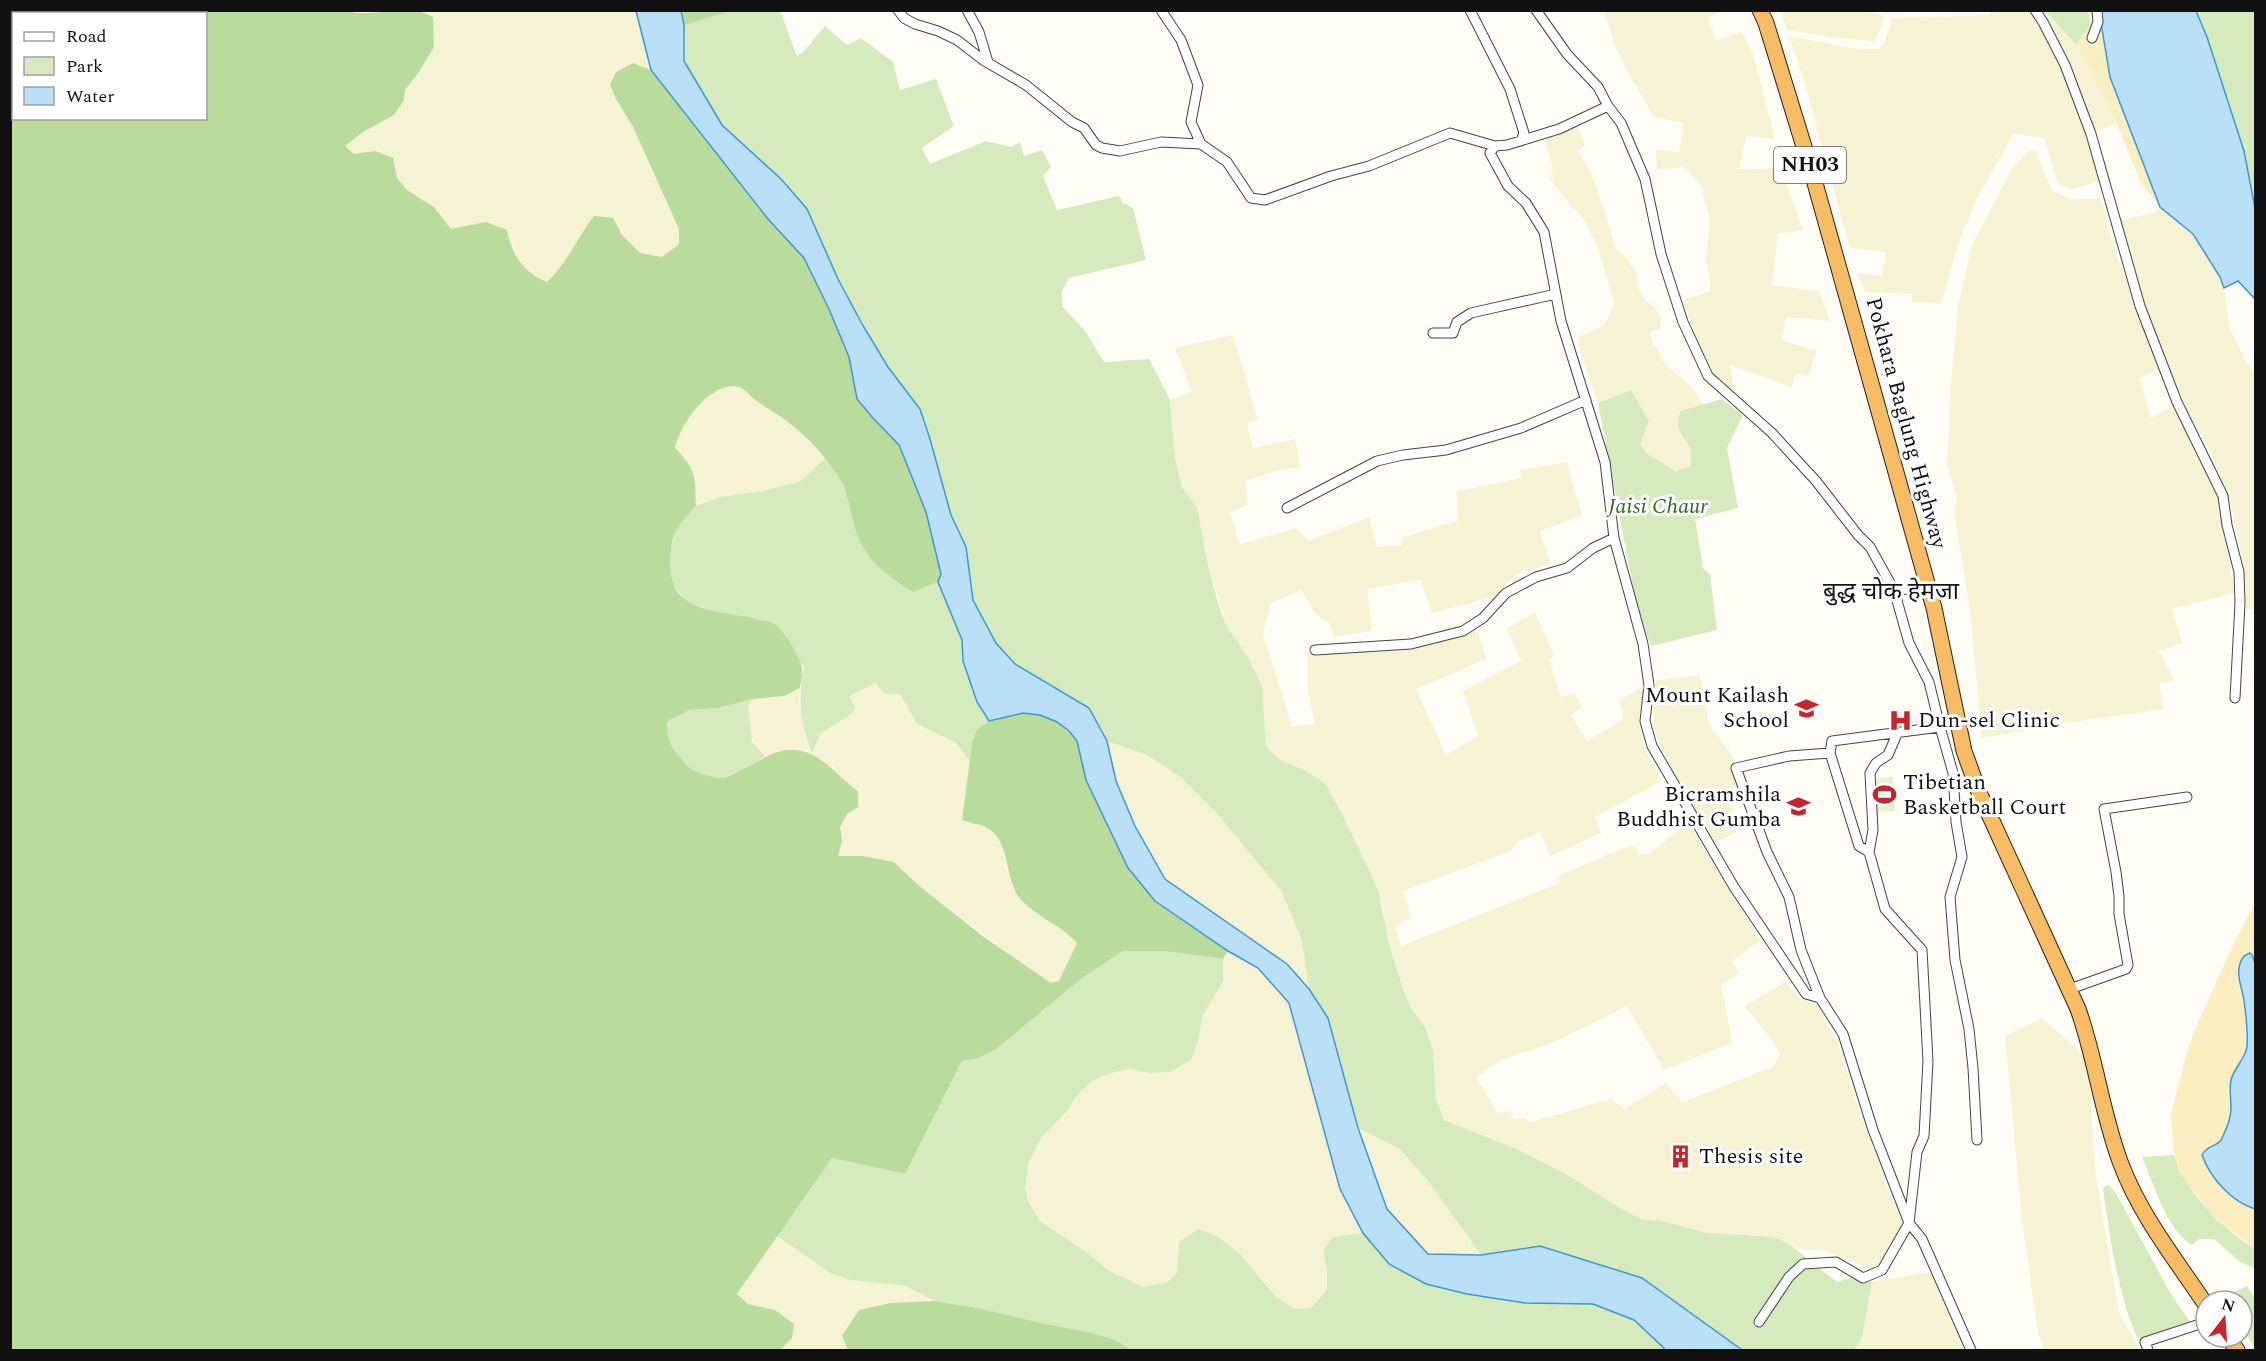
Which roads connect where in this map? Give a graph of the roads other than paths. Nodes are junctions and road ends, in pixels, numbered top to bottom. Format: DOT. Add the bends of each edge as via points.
graph roads {
  1 [pos="898,10"];
  2 [pos="967,10"];
  3 [pos="1161,10"];
  4 [pos="1470,10"];
  5 [pos="1536,10"];
  6 [pos="1760,10"];
  7 [pos="2035,10"];
  8 [pos="2097,10"];
  9 [pos="2092,38"];
  10 [pos="988,63"];
  11 [pos="1608,106"];
  12 [pos="1521,141"];
  13 [pos="1201,144"];
  14 [pos="1495,146"];
  15 [pos="1556,294"];
  16 [pos="1433,333"];
  17 [pos="1586,399"];
  18 [pos="1287,508"];
  19 [pos="1614,538"];
  20 [pos="1927,588"];
  21 [pos="1894,590"];
  22 [pos="1315,650"];
  23 [pos="2235,698"];
  24 [pos="1940,727"];
  25 [pos="1897,734"];
  26 [pos="1830,753"];
  27 [pos="2187,797"];
  28 [pos="1869,852"];
  29 [pos="2070,989"];
  30 [pos="1820,998"];
  31 [pos="1977,1140"];
  32 [pos="1909,1223"];
  33 [pos="2195,1289"];
  34 [pos="1759,1322"];
  35 [pos="2194,1326"];
  36 [pos="1971,1350"];
  37 [pos="2148,1350"];
  1 -- 10 [label="street" via="915,24 957,40"];
  2 -- 10 [label="street"];
  3 -- 13 [label="street" via="1180,40 1198,85 1191,122"];
  4 -- 12 [label="street" via="1510,89 1524,133"];
  5 -- 11 [label="street" via="1567,54 1598,87"];
  6 -- 20 [label="highway, Pokhara Baglung Highway / NH03" via="1849,300"];
  7 -- 23 [label="street" via="2065,65 2091,134 2140,306 2172,391 2223,496 2239,572"];
  8 -- 9 [label="street" via="2098,22"];
  10 -- 13 [label="street" via="1026,85 1108,151 1161,142"];
  11 -- 12 [label="street" via="1559,129"];
  11 -- 21 [label="street" via="1621,123 1645,179 1661,254 1683,322 1708,376 1772,433 1816,481 1870,547"];
  12 -- 14 [label="street"];
  13 -- 14 [label="street" via="1227,162 1251,198 1265,200 1389,159 1449,133"];
  14 -- 15 [label="street" via="1490,153 1508,186 1526,204 1544,232"];
  15 -- 16 [label="street" via="1471,313 1457,322 1453,333"];
  15 -- 17 [label="street"];
  17 -- 18 [label="street" via="1521,428 1446,450 1377,461"];
  17 -- 19 [label="street" via="1605,462"];
  19 -- 22 [label="street" via="1567,568 1536,577 1506,593 1483,618 1463,631 1411,644"];
  19 -- 30 [label="street" via="1643,644 1649,685 1646,721 1652,746 1741,897 1806,994"];
  20 -- 21 [label="street"];
  20 -- 29 [label="highway, Pokhara Baglung Highway" via="1972,777"];
  21 -- 24 [label="street" via="1909,643 1929,682"];
  24 -- 25 [label="street"];
  24 -- 31 [label="street" via="1953,773 1962,857 1950,897 1955,960 1973,1068"];
  25 -- 26 [label="street" via="1832,741"];
  25 -- 28 [label="street" via="1888,754 1870,773 1874,830"];
  26 -- 28 [label="street" via="1859,846"];
  26 -- 30 [label="street" via="1789,756 1736,768 1767,852 1789,897 1801,950"];
  27 -- 29 [label="street" via="2104,809 2128,965"];
  28 -- 32 [label="street" via="1885,909 1922,950 1928,1061 1924,1136 1917,1152"];
  29 -- 33 [label="highway, Pokhara Baglung Highway" via="2087,1035 2121,1164 2144,1213"];
  30 -- 32 [label="street" via="1843,1034 1873,1130"];
  32 -- 34 [label="street" via="1882,1270 1863,1278 1836,1262 1803,1264 1789,1277"];
  32 -- 36 [label="street" via="1922,1239"];
  35 -- 37 [label="street" via="2145,1342"];
}
